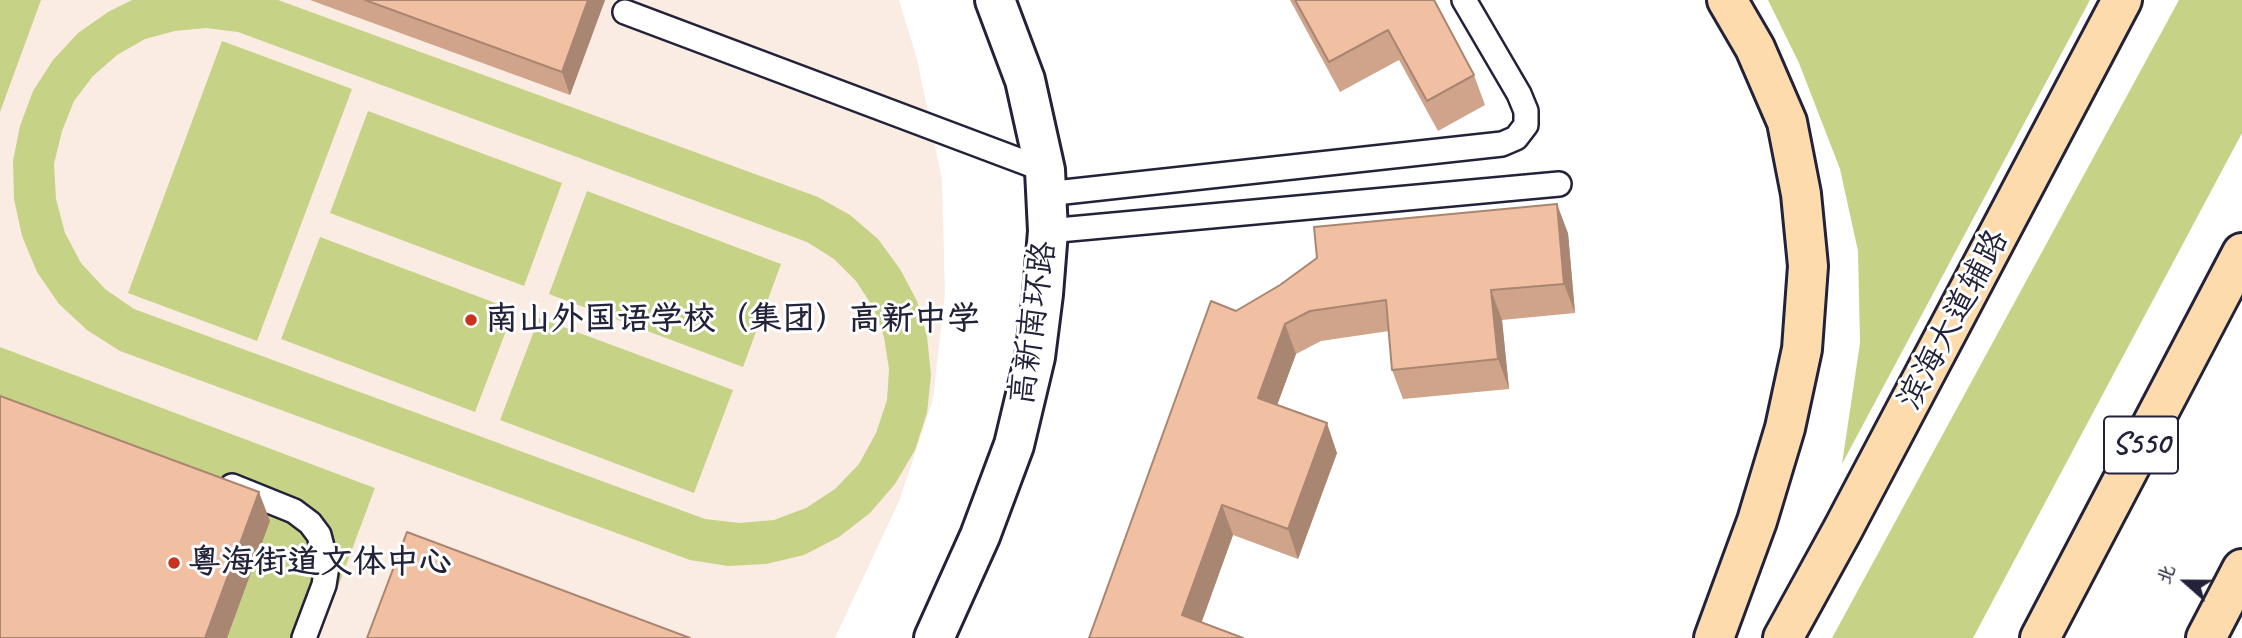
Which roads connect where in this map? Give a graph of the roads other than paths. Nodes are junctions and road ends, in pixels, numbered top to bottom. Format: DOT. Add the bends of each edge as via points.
graph roads {
  1 [pos="995,0"];
  2 [pos="1464,0"];
  3 [pos="1727,0"];
  4 [pos="2122,0"];
  5 [pos="625,12"];
  6 [pos="1559,184"];
  7 [pos="1046,198"];
  8 [pos="2242,253"];
  9 [pos="216,480"];
  10 [pos="2242,569"];
  11 [pos="304,638"];
  12 [pos="934,638"];
  13 [pos="1714,638"];
  14 [pos="1783,638"];
  15 [pos="2040,638"];
  16 [pos="2206,638"];
  1 -- 7 [label="street, 高新南环路" via="1025,80"];
  2 -- 7 [label="lane" via="1526,111 1526,125 1516,138 1502,144"];
  3 -- 13 [label="main road" via="1755,48 1787,122 1808,266 1802,349 1786,428"];
  4 -- 14 [label="main road, 滨海大道辅路"];
  5 -- 7 [label="lane"];
  6 -- 7 [label="lane"];
  7 -- 12 [label="street, 高新南环路" via="1035,357 1014,444 980,536"];
  8 -- 15 [label="main road, S550"];
  9 -- 11 [label="lane" via="294,511 319,535 327,566"];
  10 -- 16 [label="main road"];
}
